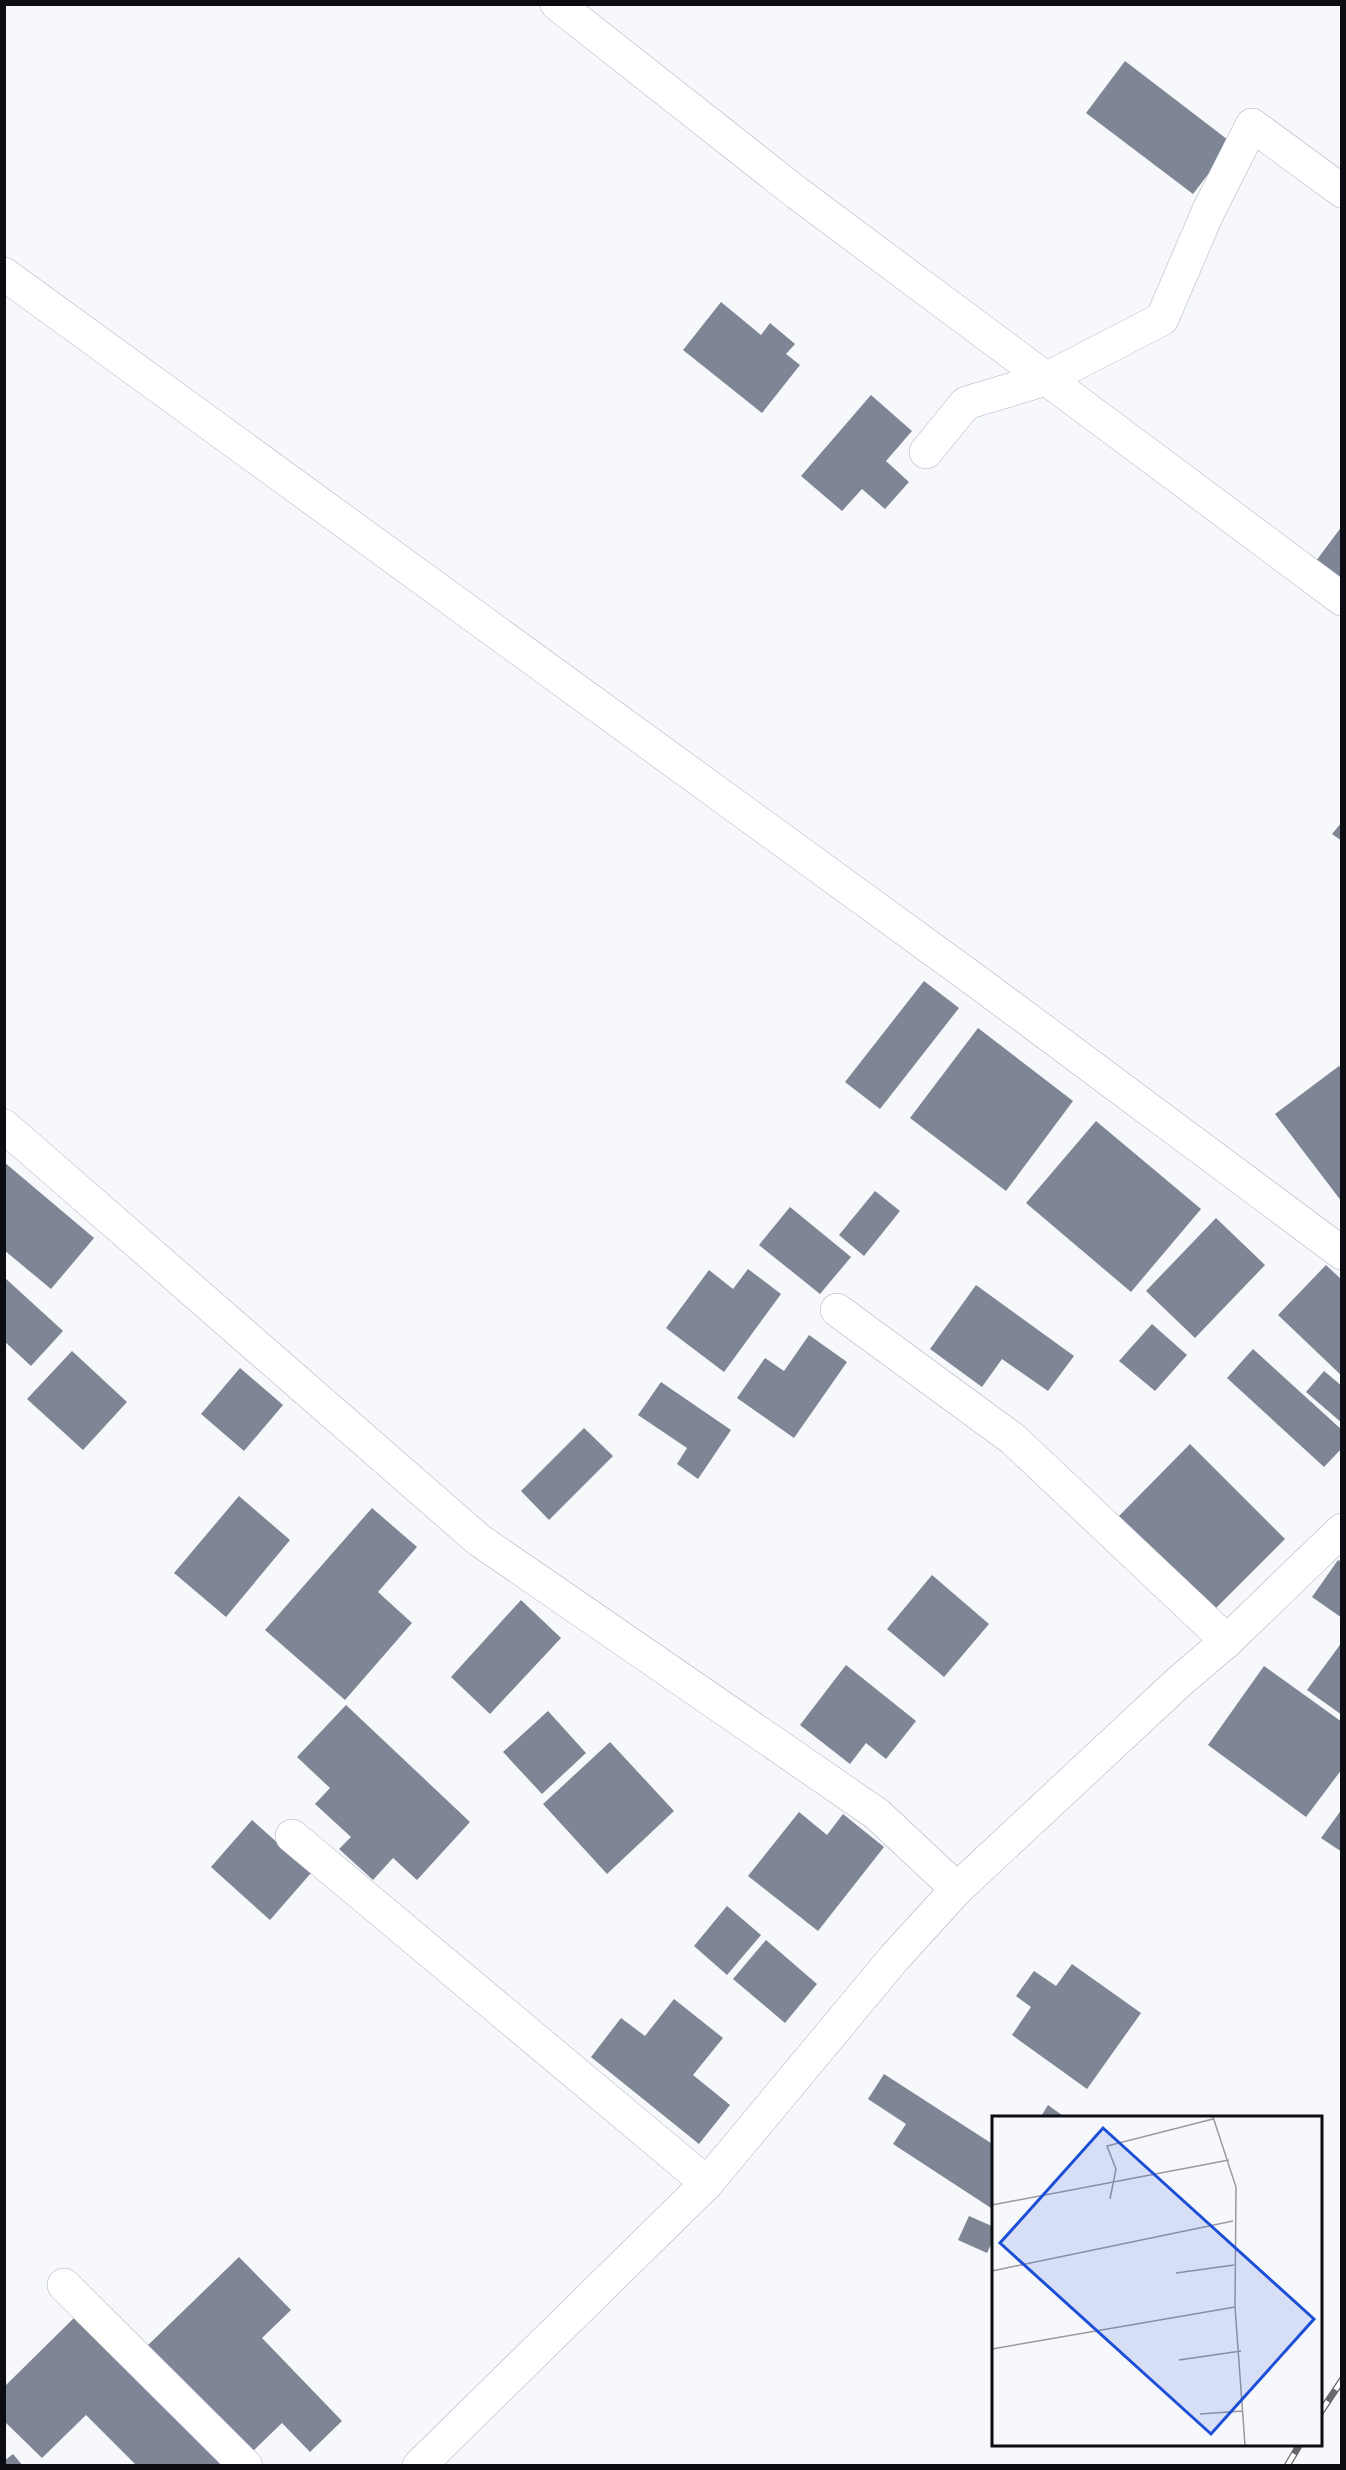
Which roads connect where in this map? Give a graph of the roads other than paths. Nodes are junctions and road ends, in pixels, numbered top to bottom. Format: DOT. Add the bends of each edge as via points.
graph roads {
  1 [pos="557,4"];
  2 [pos="1341,191"];
  3 [pos="4,274"];
  4 [pos="1046,379"];
  5 [pos="926,452"];
  6 [pos="1341,599"];
  7 [pos="4,1126"];
  8 [pos="1341,1253"];
  9 [pos="837,1310"];
  10 [pos="1341,1530"];
  11 [pos="1227,1641"];
  12 [pos="292,1836"];
  13 [pos="957,1889"];
  14 [pos="707,2182"];
  15 [pos="64,2285"];
  16 [pos="246,2466"];
  17 [pos="419,2466"];
  1 -- 4 [label="street" via="797,193"];
  2 -- 4 [label="street" via="1252,125 1208,212 1162,319"];
  3 -- 8 [label="street" via="983,986"];
  4 -- 5 [label="street" via="966,403"];
  4 -- 6 [label="street"];
  7 -- 13 [label="street" via="480,1540 877,1814"];
  9 -- 11 [label="street" via="1013,1439"];
  10 -- 11 [label="street"];
  11 -- 13 [label="street"];
  12 -- 14 [label="street"];
  13 -- 14 [label="street" via="895,1957"];
  14 -- 17 [label="street"];
  15 -- 16 [label="street"];
}
